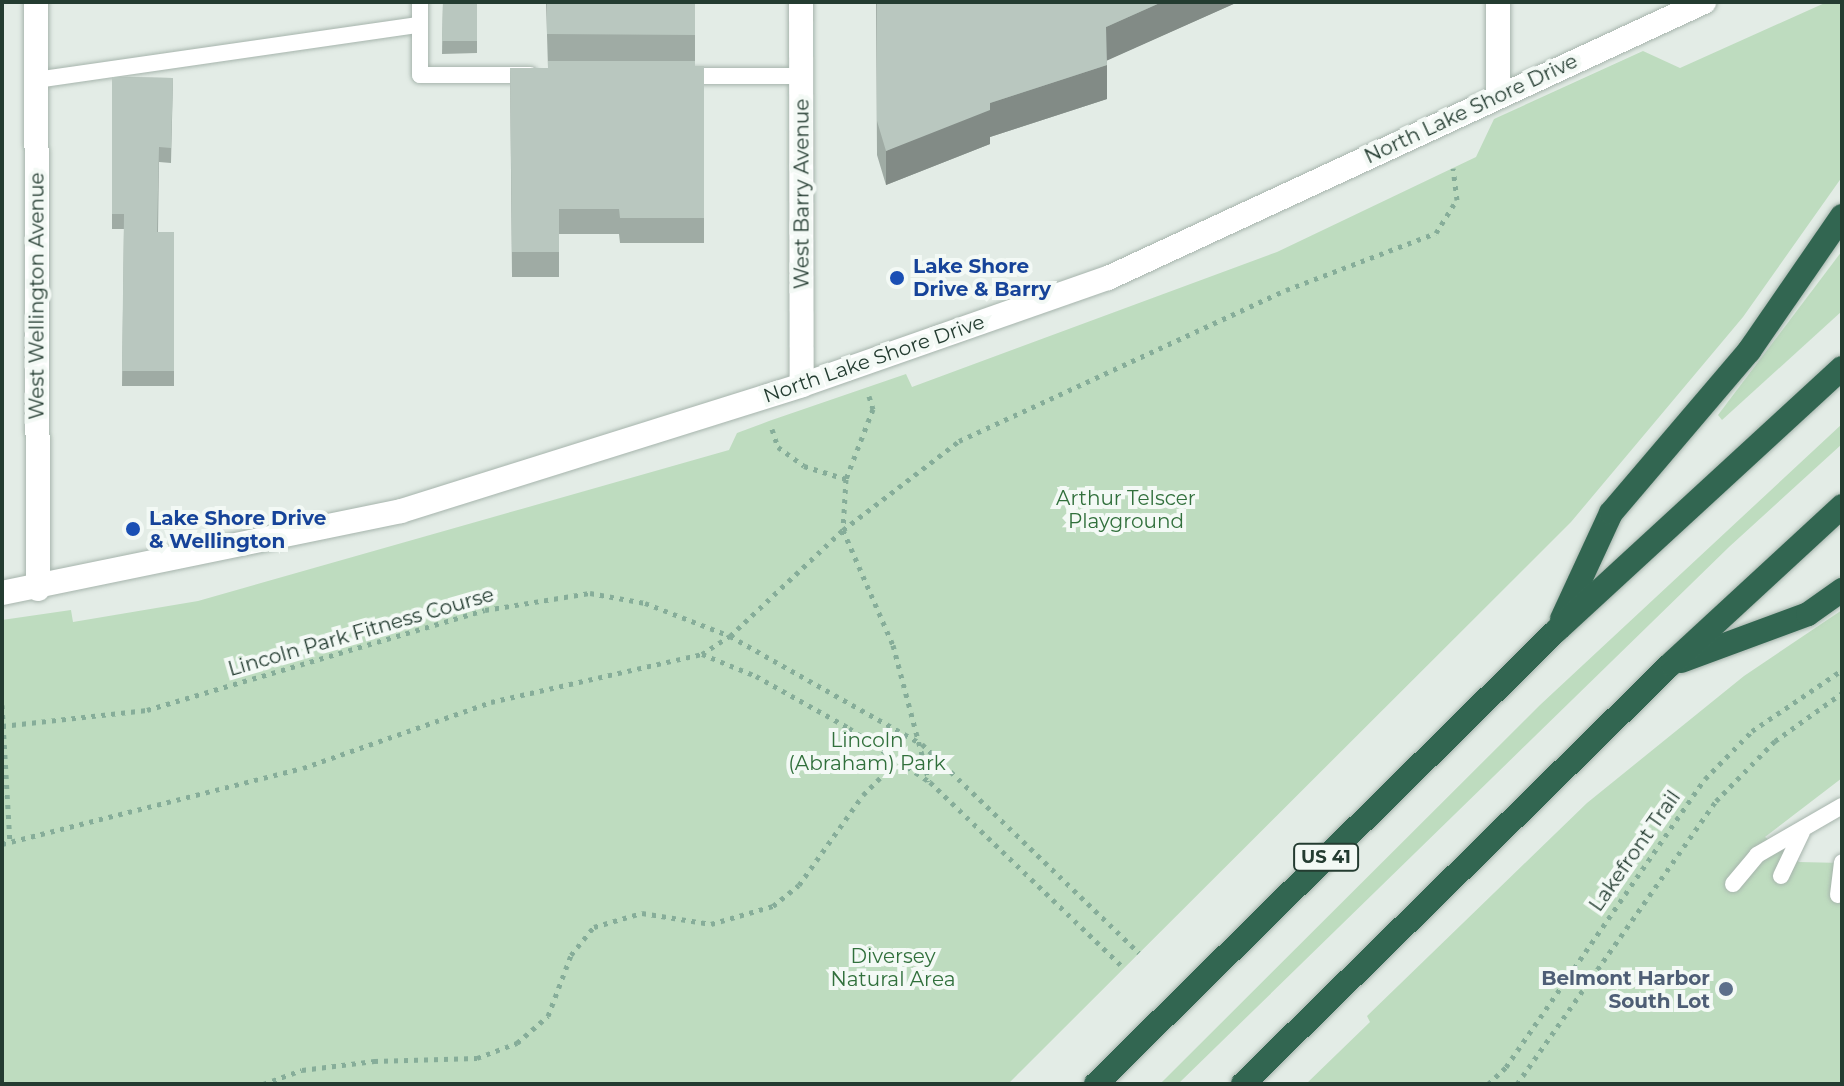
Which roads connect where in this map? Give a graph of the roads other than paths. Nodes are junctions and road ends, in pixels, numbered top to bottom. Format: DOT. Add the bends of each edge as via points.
graph roads {
  1 [pos="36,2"];
  2 [pos="420,2"];
  3 [pos="801,2"];
  4 [pos="1498,2"];
  5 [pos="1704,2"];
  6 [pos="420,25"];
  7 [pos="545,75"];
  8 [pos="669,76"];
  9 [pos="801,76"];
  10 [pos="36,80"];
  11 [pos="1498,95"];
  12 [pos="1842,216"];
  13 [pos="1842,368"];
  14 [pos="802,385"];
  15 [pos="1842,506"];
  16 [pos="38,589"];
  17 [pos="1842,590"];
  18 [pos="2,593"];
  19 [pos="1557,630"];
  20 [pos="1671,664"];
  21 [pos="1842,806"];
  22 [pos="1802,832"];
  23 [pos="1842,862"];
  24 [pos="1781,876"];
  25 [pos="1733,884"];
  26 [pos="1838,895"];
  27 [pos="1096,1084"];
  28 [pos="1243,1084"];
  1 -- 10 [label="street, West Wellington Avenue"];
  2 -- 6 [label="lane"];
  3 -- 9 [label="street, West Barry Avenue"];
  4 -- 11 [label="street"];
  5 -- 11 [label="street, North Lake Shore Drive"];
  6 -- 7 [label="lane" via="420,75"];
  6 -- 10 [label="lane"];
  8 -- 9 [label="lane"];
  9 -- 14 [label="street, West Barry Avenue"];
  10 -- 16 [label="street, West Wellington Avenue"];
  11 -- 14 [label="street, North Lake Shore Drive" via="1108,278"];
  12 -- 19 [label="highway" via="1749,351 1611,513"];
  13 -- 19 [label="highway, US 41"];
  14 -- 16 [label="street, North Lake Shore Drive" via="401,511"];
  15 -- 20 [label="highway"];
  16 -- 18 [label="street, North Lake Shore Drive"];
  17 -- 20 [label="highway" via="1808,614"];
  19 -- 27 [label="highway, US 41"];
  20 -- 28 [label="highway"];
  21 -- 22 [label="lane"];
  22 -- 24 [label="lane"];
  22 -- 25 [label="lane" via="1757,855"];
  23 -- 26 [label="lane"];
}
